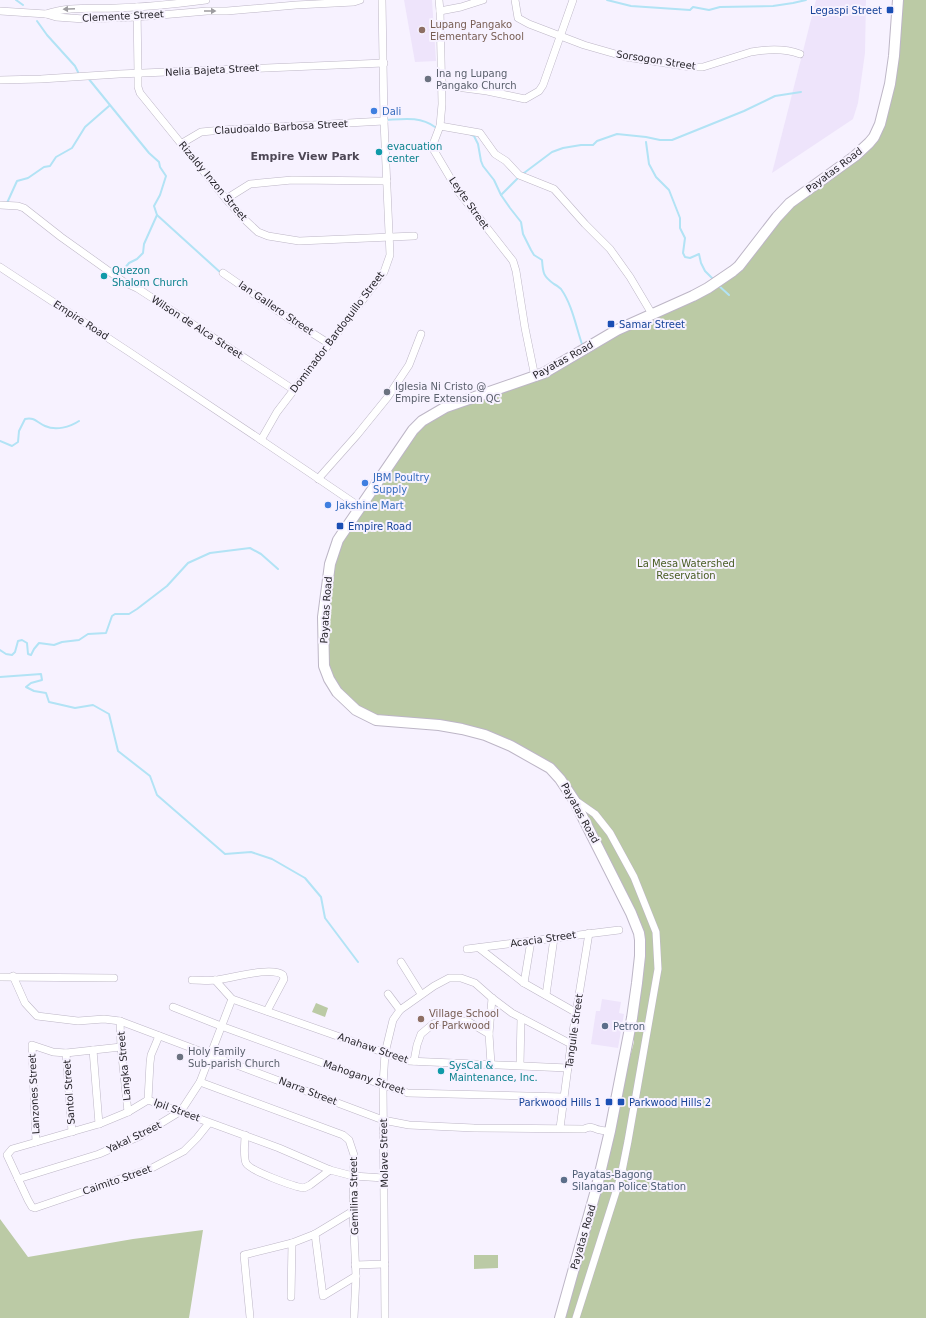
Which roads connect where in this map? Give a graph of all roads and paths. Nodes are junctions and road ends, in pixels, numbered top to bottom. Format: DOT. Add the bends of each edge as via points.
graph roads {
  1 [pos="206,0"];
  2 [pos="260,0"];
  3 [pos="360,0"];
  4 [pos="382,0"];
  5 [pos="439,0"];
  6 [pos="483,0"];
  7 [pos="515,0"];
  8 [pos="573,0"];
  9 [pos="898,0"];
  10 [pos="182,2"];
  11 [pos="296,3"];
  12 [pos="137,7"];
  13 [pos="260,9"];
  14 [pos="0,11"];
  15 [pos="440,11"];
  16 [pos="184,13"];
  17 [pos="46,14"];
  18 [pos="137,17"];
  19 [pos="560,36"];
  20 [pos="800,54"];
  21 [pos="384,63"];
  22 [pos="138,74"];
  23 [pos="0,80"];
  24 [pos="441,85"];
  25 [pos="384,121"];
  26 [pos="440,126"];
  27 [pos="181,144"];
  28 [pos="387,181"];
  29 [pos="226,199"];
  30 [pos="0,205"];
  31 [pos="414,236"];
  32 [pos="390,238"];
  33 [pos="0,268"];
  34 [pos="223,273"];
  35 [pos="652,314"];
  36 [pos="421,334"];
  37 [pos="328,343"];
  38 [pos="535,377"];
  39 [pos="294,390"];
  40 [pos="261,440"];
  41 [pos="318,479"];
  42 [pos="360,508"];
  43 [pos="574,800"];
  44 [pos="619,930"];
  45 [pos="589,933"];
  46 [pos="554,938"];
  47 [pos="531,941"];
  48 [pos="479,948"];
  49 [pos="467,950"];
  50 [pos="401,962"];
  51 [pos="13,976"];
  52 [pos="0,977"];
  53 [pos="114,978"];
  54 [pos="192,980"];
  55 [pos="215,980"];
  56 [pos="524,983"];
  57 [pos="388,994"];
  58 [pos="420,994"];
  59 [pos="546,995"];
  60 [pos="492,998"];
  61 [pos="232,999"];
  62 [pos="173,1006"];
  63 [pos="400,1010"];
  64 [pos="266,1012"];
  65 [pos="576,1012"];
  66 [pos="521,1018"];
  67 [pos="120,1021"];
  68 [pos="221,1026"];
  69 [pos="489,1034"];
  70 [pos="159,1036"];
  71 [pos="570,1044"];
  72 [pos="121,1047"];
  73 [pos="93,1050"];
  74 [pos="66,1052"];
  75 [pos="386,1053"];
  76 [pos="211,1055"];
  77 [pos="414,1061"];
  78 [pos="491,1064"];
  79 [pos="520,1065"];
  80 [pos="568,1068"];
  81 [pos="200,1082"];
  82 [pos="383,1086"];
  83 [pos="564,1097"];
  84 [pos="148,1100"];
  85 [pos="181,1111"];
  86 [pos="128,1112"];
  87 [pos="383,1120"];
  88 [pos="210,1122"];
  89 [pos="99,1124"];
  90 [pos="560,1128"];
  91 [pos="610,1131"];
  92 [pos="72,1132"];
  93 [pos="245,1135"];
  94 [pos="36,1142"];
  95 [pos="330,1170"];
  96 [pos="353,1176"];
  97 [pos="384,1178"];
  98 [pos="18,1179"];
  99 [pos="34,1208"];
  100 [pos="353,1211"];
  101 [pos="315,1234"];
  102 [pos="292,1243"];
  103 [pos="385,1264"];
  104 [pos="355,1265"];
  105 [pos="356,1276"];
  106 [pos="291,1297"];
  107 [pos="250,1317"];
  108 [pos="354,1318"];
  109 [pos="385,1318"];
  110 [pos="560,1318"];
  111 [pos="576,1318"];
  1 -- 10 [label="street, Clemente Street"];
  2 -- 13 [label="street"];
  3 -- 11 [label="street, Clemente Street"];
  4 -- 21 [label="street, Dominador Bardoquillo Street"];
  5 -- 15 [label="street, Leyte Street"];
  6 -- 15 [label="street"];
  7 -- 19 [label="street, Sorsogon Street" via="518,18"];
  8 -- 19 [label="street"];
  9 -- 35 [label="main road, Payatas Road" via="890,84 878,130 869,143 790,203 733,271 693,296"];
  10 -- 12 [label="street, Clemente Street"];
  10 -- 16 [label="street"];
  11 -- 13 [label="street, Clemente Street"];
  12 -- 17 [label="street, Clemente Street, one-way" via="59,10"];
  12 -- 18 [label="street, Rizaldy Inzon Street"];
  16 -- 13 [label="street, Clemente Street, one-way"];
  14 -- 17 [label="street"];
  15 -- 24 [label="street, Leyte Street"];
  16 -- 18 [label="street, Clemente Street"];
  17 -- 18 [label="street, Clemente Street" via="84,19"];
  18 -- 22 [label="street, Rizaldy Inzon Street"];
  19 -- 20 [label="street, Sorsogon Street" via="626,56 691,67 703,67 758,51 789,50"];
  19 -- 24 [label="street" via="543,85 539,91 525,99"];
  21 -- 22 [label="street, Nelia Bajeta Street"];
  21 -- 25 [label="street, Dominador Bardoquillo Street"];
  22 -- 23 [label="street, Nelia Bajeta Street"];
  22 -- 27 [label="street, Rizaldy Inzon Street" via="140,93"];
  24 -- 26 [label="street, Leyte Street"];
  25 -- 27 [label="street, Claudoaldo Barbosa Street" via="201,132"];
  25 -- 28 [label="street, Dominador Bardoquillo Street"];
  26 -- 35 [label="street" via="480,133 495,154 519,175 554,189 610,249"];
  26 -- 38 [label="street, Leyte Street" via="432,147 458,191 513,261"];
  27 -- 29 [label="street, Rizaldy Inzon Street"];
  28 -- 29 [label="street" via="292,180 250,184"];
  28 -- 32 [label="street, Dominador Bardoquillo Street"];
  29 -- 32 [label="street, Rizaldy Inzon Street" via="258,232 268,236 312,241"];
  30 -- 39 [label="street, Wilson de Alca Street" via="24,208 124,282"];
  31 -- 32 [label="street, Rizaldy Inzon Street"];
  32 -- 37 [label="street, Dominador Bardoquillo Street" via="390,255 384,272"];
  33 -- 40 [label="street, Empire Road"];
  34 -- 37 [label="street, Ian Gallero Street"];
  35 -- 38 [label="main road, Payatas Road" via="617,330"];
  36 -- 41 [label="street" via="409,365 387,398"];
  37 -- 39 [label="street, Dominador Bardoquillo Street"];
  38 -- 42 [label="main road, Payatas Road" via="454,404 422,421 412,430"];
  39 -- 40 [label="street, Dominador Bardoquillo Street" via="277,412"];
  40 -- 41 [label="street, Empire Road"];
  41 -- 42 [label="street, Empire Road"];
  42 -- 43 [label="main road, Payatas Road" via="338,540 329,573 323,617 323,651 324,666 333,686 356,710 376,720 439,725 501,741 550,768"];
  43 -- 91 [label="main road, Payatas Road" via="631,913 640,940 634,1004"];
  43 -- 111 [label="street" via="595,814 603,824 634,877 656,932 658,969 621,1176"];
  44 -- 45 [label="street, Acacia Street"];
  45 -- 46 [label="street, Acacia Street"];
  45 -- 65 [label="street, Tanguile Street"];
  46 -- 47 [label="street, Acacia Street"];
  46 -- 59 [label="street"];
  47 -- 48 [label="street, Acacia Street"];
  47 -- 56 [label="street"];
  48 -- 49 [label="street, Acacia Street"];
  48 -- 56 [label="street"];
  50 -- 58 [label="street"];
  51 -- 52 [label="street"];
  51 -- 53 [label="street"];
  51 -- 67 [label="street, Narra Street" via="25,1003 37,1016 78,1021"];
  54 -- 55 [label="street"];
  55 -- 61 [label="street"];
  55 -- 64 [label="street" via="280,972 284,979"];
  56 -- 59 [label="street"];
  57 -- 63 [label="street"];
  58 -- 60 [label="street" via="449,978 461,978 475,983"];
  58 -- 63 [label="street"];
  59 -- 65 [label="street"];
  60 -- 66 [label="street"];
  60 -- 69 [label="street"];
  61 -- 64 [label="street, Anahaw Street"];
  61 -- 68 [label="street, Yakal Street"];
  62 -- 68 [label="street, Mahogany Street"];
  63 -- 75 [label="street, Molave Street" via="393,1020"];
  64 -- 75 [label="street, Anahaw Street"];
  65 -- 71 [label="street, Tanguile Street"];
  66 -- 71 [label="street"];
  66 -- 79 [label="street"];
  67 -- 70 [label="street, Narra Street"];
  67 -- 72 [label="street, Langka Street"];
  68 -- 76 [label="street, Yakal Street"];
  68 -- 82 [label="street, Mahogany Street"];
  69 -- 77 [label="street" via="469,1022 446,1019 421,1034"];
  69 -- 78 [label="street"];
  70 -- 76 [label="street, Narra Street"];
  70 -- 84 [label="street" via="151,1055"];
  71 -- 80 [label="street, Tanguile Street"];
  72 -- 73 [label="street"];
  72 -- 86 [label="street, Langka Street"];
  73 -- 74 [label="street"];
  73 -- 89 [label="street"];
  74 -- 92 [label="street, Santol Street"];
  74 -- 94 [label="street, Lanzones Street" via="53,1052 32,1045"];
  75 -- 77 [label="street, Anahaw Street"];
  75 -- 82 [label="street, Molave Street"];
  76 -- 81 [label="street, Yakal Street"];
  76 -- 87 [label="street, Narra Street"];
  77 -- 78 [label="street, Anahaw Street"];
  78 -- 79 [label="street, Anahaw Street"];
  79 -- 80 [label="street, Anahaw Street"];
  80 -- 83 [label="street, Tanguile Street"];
  81 -- 85 [label="street, Yakal Street"];
  81 -- 96 [label="street, Gemilina Street" via="343,1135 350,1140 354,1155"];
  82 -- 83 [label="street, Mahogany Street" via="408,1093"];
  82 -- 87 [label="street, Molave Street"];
  83 -- 90 [label="street, Tanguile Street"];
  84 -- 85 [label="street, Ipil Street"];
  84 -- 86 [label="street, Ipil Street"];
  85 -- 88 [label="street, Ipil Street"];
  85 -- 98 [label="street, Yakal Street" via="140,1136 99,1154"];
  86 -- 89 [label="street, Ipil Street"];
  87 -- 90 [label="street, Narra Street" via="416,1126"];
  87 -- 97 [label="street, Molave Street"];
  88 -- 93 [label="street, Ipil Street"];
  88 -- 99 [label="street, Caimito Street" via="184,1151 152,1168"];
  89 -- 92 [label="street, Ipil Street"];
  90 -- 91 [label="street, Narra Street" via="591,1127"];
  91 -- 110 [label="main road, Payatas Road"];
  92 -- 94 [label="street, Ipil Street"];
  93 -- 95 [label="street, Ipil Street"];
  93 -- 95 [label="street" via="245,1158 252,1169 304,1188"];
  94 -- 98 [label="street, Ipil Street" via="8,1152"];
  95 -- 96 [label="street, Ipil Street"];
  96 -- 97 [label="street, Ipil Street"];
  96 -- 100 [label="street, Gemilina Street"];
  97 -- 103 [label="street, Molave Street"];
  98 -- 99 [label="street, Ipil Street"];
  100 -- 101 [label="street"];
  100 -- 104 [label="street, Gemilina Street"];
  101 -- 102 [label="street"];
  101 -- 105 [label="street" via="323,1296"];
  102 -- 106 [label="street"];
  102 -- 107 [label="street" via="244,1255"];
  103 -- 104 [label="street"];
  103 -- 109 [label="street, Molave Street"];
  104 -- 105 [label="street, Gemilina Street"];
  105 -- 108 [label="street, Gemilina Street"];
}
